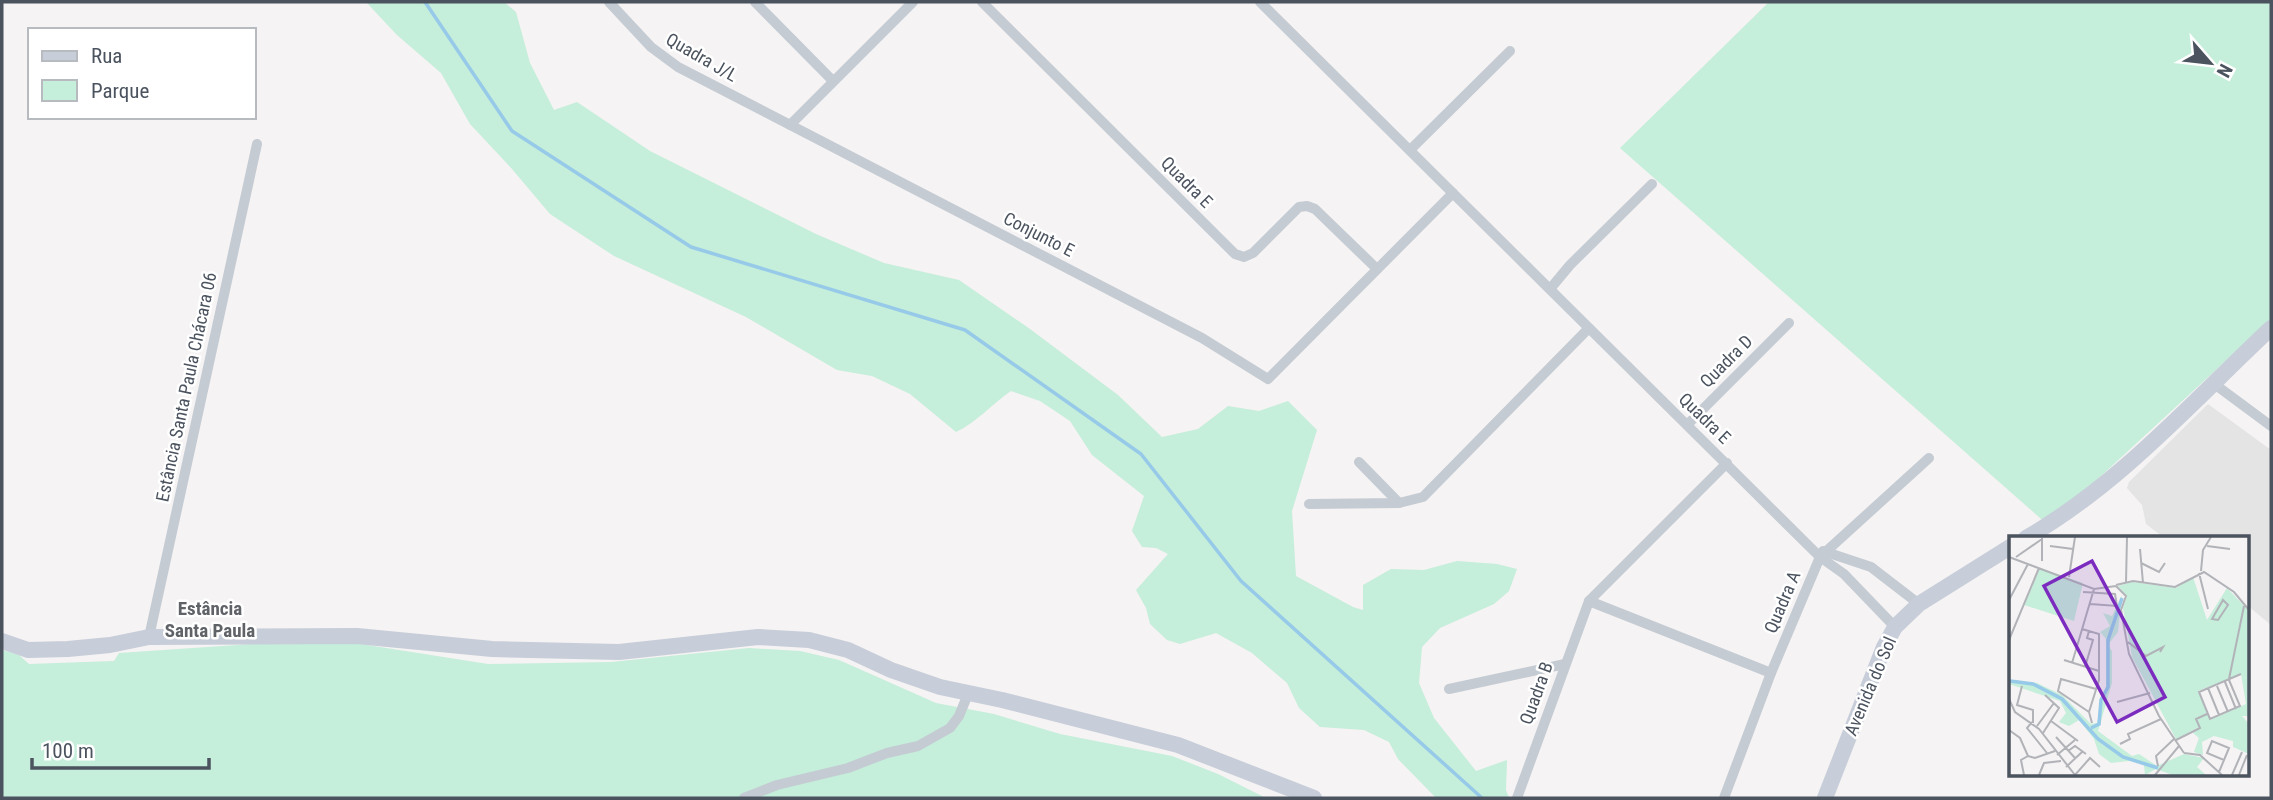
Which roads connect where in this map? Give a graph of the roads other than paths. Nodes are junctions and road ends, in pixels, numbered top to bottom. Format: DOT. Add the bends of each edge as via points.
graph roads {
  1 [pos="609,2"];
  2 [pos="755,2"];
  3 [pos="913,2"];
  4 [pos="982,2"];
  5 [pos="1260,2"];
  6 [pos="1510,51"];
  7 [pos="833,81"];
  8 [pos="790,125"];
  9 [pos="257,144"];
  10 [pos="1411,149"];
  11 [pos="1652,184"];
  12 [pos="1453,194"];
  13 [pos="1377,269"];
  14 [pos="1550,289"];
  15 [pos="1789,323"];
  16 [pos="2271,328"];
  17 [pos="1588,329"];
  18 [pos="2213,383"];
  19 [pos="1688,424"];
  20 [pos="2271,426"];
  21 [pos="1929,458"];
  22 [pos="1359,462"];
  23 [pos="1727,463"];
  24 [pos="1399,503"];
  25 [pos="1308,504"];
  26 [pos="2028,536"];
  27 [pos="2009,548"];
  28 [pos="1820,553"];
  29 [pos="1589,601"];
  30 [pos="1919,604"];
  31 [pos="1895,628"];
  32 [pos="149,637"];
  33 [pos="2,641"];
  34 [pos="1565,664"];
  35 [pos="1772,673"];
  36 [pos="1450,689"];
  37 [pos="968,694"];
  38 [pos="744,798"];
  39 [pos="1314,798"];
  40 [pos="1517,798"];
  41 [pos="1724,798"];
  42 [pos="1825,798"];
  1 -- 8 [label="street, Quadra J/L" via="651,47 678,66"];
  2 -- 7 [label="street"];
  3 -- 7 [label="street"];
  4 -- 13 [label="street, Quadra E" via="1235,254 1253,253 1299,207 1307,206 1315,208"];
  5 -- 10 [label="street, Quadra E"];
  6 -- 10 [label="street"];
  7 -- 8 [label="street"];
  8 -- 13 [label="street, Conjunto E" via="1202,338 1268,379"];
  9 -- 32 [label="street, Estância Santa Paula Chácara 06"];
  10 -- 12 [label="street, Quadra E"];
  11 -- 14 [label="street"];
  12 -- 13 [label="street"];
  12 -- 14 [label="street, Quadra E"];
  14 -- 17 [label="street, Quadra E"];
  15 -- 19 [label="street, Quadra D"];
  16 -- 18 [label="street"];
  17 -- 19 [label="street, Quadra E"];
  17 -- 24 [label="street" via="1423,498"];
  18 -- 20 [label="street"];
  18 -- 26 [label="street" via="2112,479"];
  19 -- 23 [label="street, Quadra E"];
  21 -- 28 [label="street, Quadra A"];
  22 -- 24 [label="street"];
  23 -- 28 [label="street, Quadra E"];
  23 -- 29 [label="street, Quadra B"];
  24 -- 25 [label="street"];
  27 -- 30 [label="street, Avenida do Sol"];
  28 -- 30 [label="street" via="1871,567"];
  28 -- 31 [label="street, Quadra E"];
  28 -- 35 [label="street, Quadra A"];
  29 -- 34 [label="street, Quadra B"];
  29 -- 35 [label="street"];
  30 -- 31 [label="street, Avenida do Sol"];
  31 -- 42 [label="street, Avenida do Sol"];
  32 -- 33 [label="street" via="68,649 28,650"];
  32 -- 37 [label="street" via="357,636 492,649 619,652 758,637 808,640"];
  34 -- 36 [label="street"];
  34 -- 40 [label="street, Quadra B"];
  35 -- 41 [label="street, Quadra A"];
  37 -- 38 [label="street" via="950,728 918,747"];
  37 -- 39 [label="street" via="1178,745"];
}
